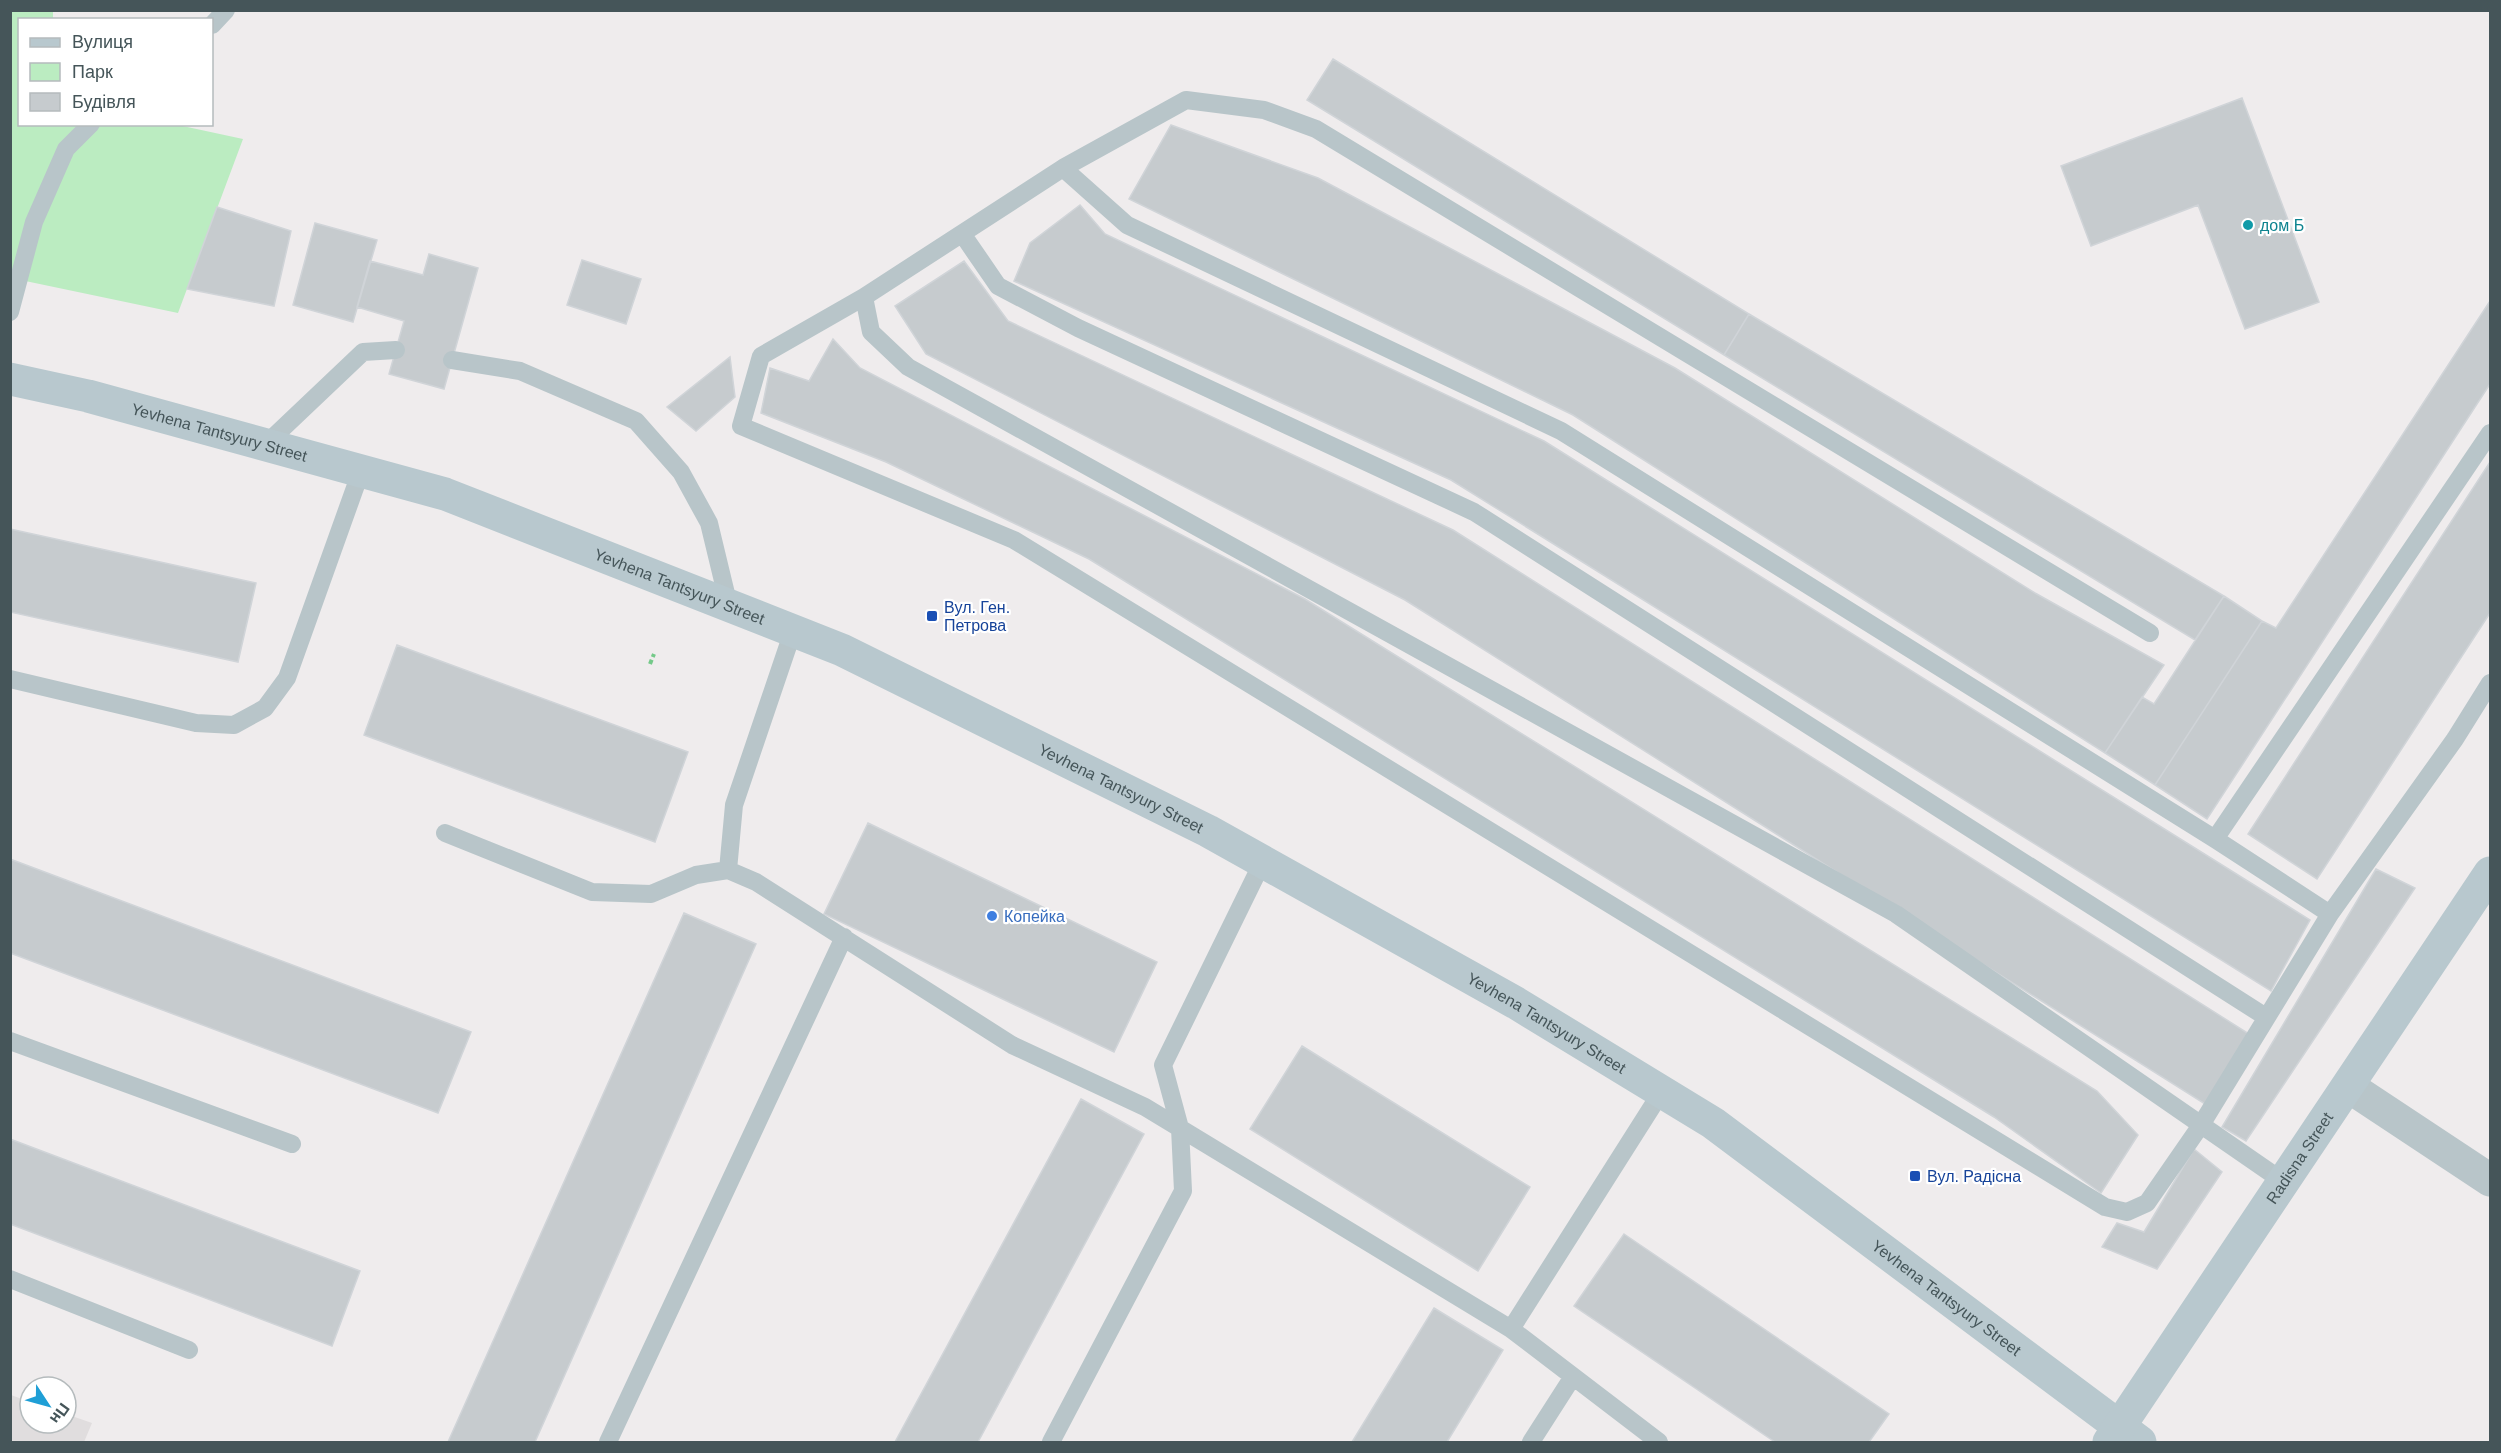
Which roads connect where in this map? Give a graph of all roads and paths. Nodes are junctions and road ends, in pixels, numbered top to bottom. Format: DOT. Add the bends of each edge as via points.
graph roads {
  1 [pos="226,10"];
  2 [pos="213,24"];
  3 [pos="89,126"];
  4 [pos="1063,168"];
  5 [pos="963,235"];
  6 [pos="864,297"];
  7 [pos="10,312"];
  8 [pos="396,350"];
  9 [pos="452,360"];
  10 [pos="10,379"];
  11 [pos="2490,433"];
  12 [pos="265,445"];
  13 [pos="361,471"];
  14 [pos="729,606"];
  15 [pos="793,631"];
  16 [pos="2150,633"];
  17 [pos="654,654"];
  18 [pos="650,664"];
  19 [pos="10,679"];
  20 [pos="2490,683"];
  21 [pos="445,833"];
  22 [pos="2215,839"];
  23 [pos="1263,861"];
  24 [pos="728,870"];
  25 [pos="2490,873"];
  26 [pos="2330,914"];
  27 [pos="844,937"];
  28 [pos="2266,1017"];
  29 [pos="10,1041"];
  30 [pos="2348,1086"];
  31 [pos="1662,1091"];
  32 [pos="2201,1125"];
  33 [pos="1180,1128"];
  34 [pos="292,1144"];
  35 [pos="2490,1180"];
  36 [pos="2284,1182"];
  37 [pos="10,1280"];
  38 [pos="1511,1329"];
  39 [pos="189,1350"];
  40 [pos="1572,1378"];
  41 [pos="2123,1438"];
  42 [pos="608,1443"];
  43 [pos="1052,1443"];
  44 [pos="1531,1443"];
  45 [pos="1659,1443"];
  1 -- 2 [label="lane"];
  3 -- 7 [label="lane" via="66,149 38,212"];
  4 -- 5 [label="lane"];
  4 -- 16 [label="lane" via="1186,100 1264,110 1316,129"];
  4 -- 22 [label="lane" via="1127,225 1562,431"];
  5 -- 6 [label="lane"];
  5 -- 28 [label="lane" via="998,286 1078,328 1474,512"];
  6 -- 32 [label="lane" via="871,332 908,367 1896,915"];
  6 -- 32 [label="lane" via="761,356 741,426 1014,540 2105,1207 2127,1212 2147,1203"];
  8 -- 12 [label="lane" via="363,352"];
  9 -- 14 [label="lane" via="520,371 636,421 681,472 709,523"];
  10 -- 12 [label="street, Yevhena Tantsyury Street" via="88,396"];
  11 -- 22 [label="lane"];
  12 -- 13 [label="street, Yevhena Tantsyury Street"];
  13 -- 14 [label="street, Yevhena Tantsyury Street" via="445,494"];
  13 -- 19 [label="lane" via="287,678 265,708 234,725 196,723"];
  14 -- 15 [label="street, Yevhena Tantsyury Street"];
  15 -- 23 [label="street, Yevhena Tantsyury Street" via="842,650"];
  15 -- 24 [label="lane" via="734,805"];
  17 -- 18 [label="path"];
  20 -- 26 [label="lane" via="2455,739"];
  21 -- 24 [label="lane" via="592,892 651,894 696,875"];
  22 -- 26 [label="lane"];
  23 -- 31 [label="street, Yevhena Tantsyury Street" via="1516,1003"];
  23 -- 33 [label="lane" via="1163,1065"];
  24 -- 27 [label="lane" via="756,882"];
  25 -- 30 [label="street, Radisna Street"];
  26 -- 28 [label="lane"];
  27 -- 33 [label="lane" via="1012,1045 1145,1107"];
  27 -- 42 [label="lane"];
  28 -- 32 [label="lane"];
  29 -- 34 [label="lane"];
  30 -- 35 [label="street"];
  30 -- 36 [label="street, Radisna Street"];
  31 -- 38 [label="lane"];
  31 -- 41 [label="street, Yevhena Tantsyury Street" via="1713,1123"];
  32 -- 36 [label="lane"];
  33 -- 38 [label="lane"];
  33 -- 43 [label="lane" via="1183,1191"];
  36 -- 41 [label="street, Radisna Street"];
  37 -- 39 [label="lane"];
  38 -- 40 [label="lane"];
  40 -- 44 [label="lane"];
  40 -- 45 [label="lane"];
}
